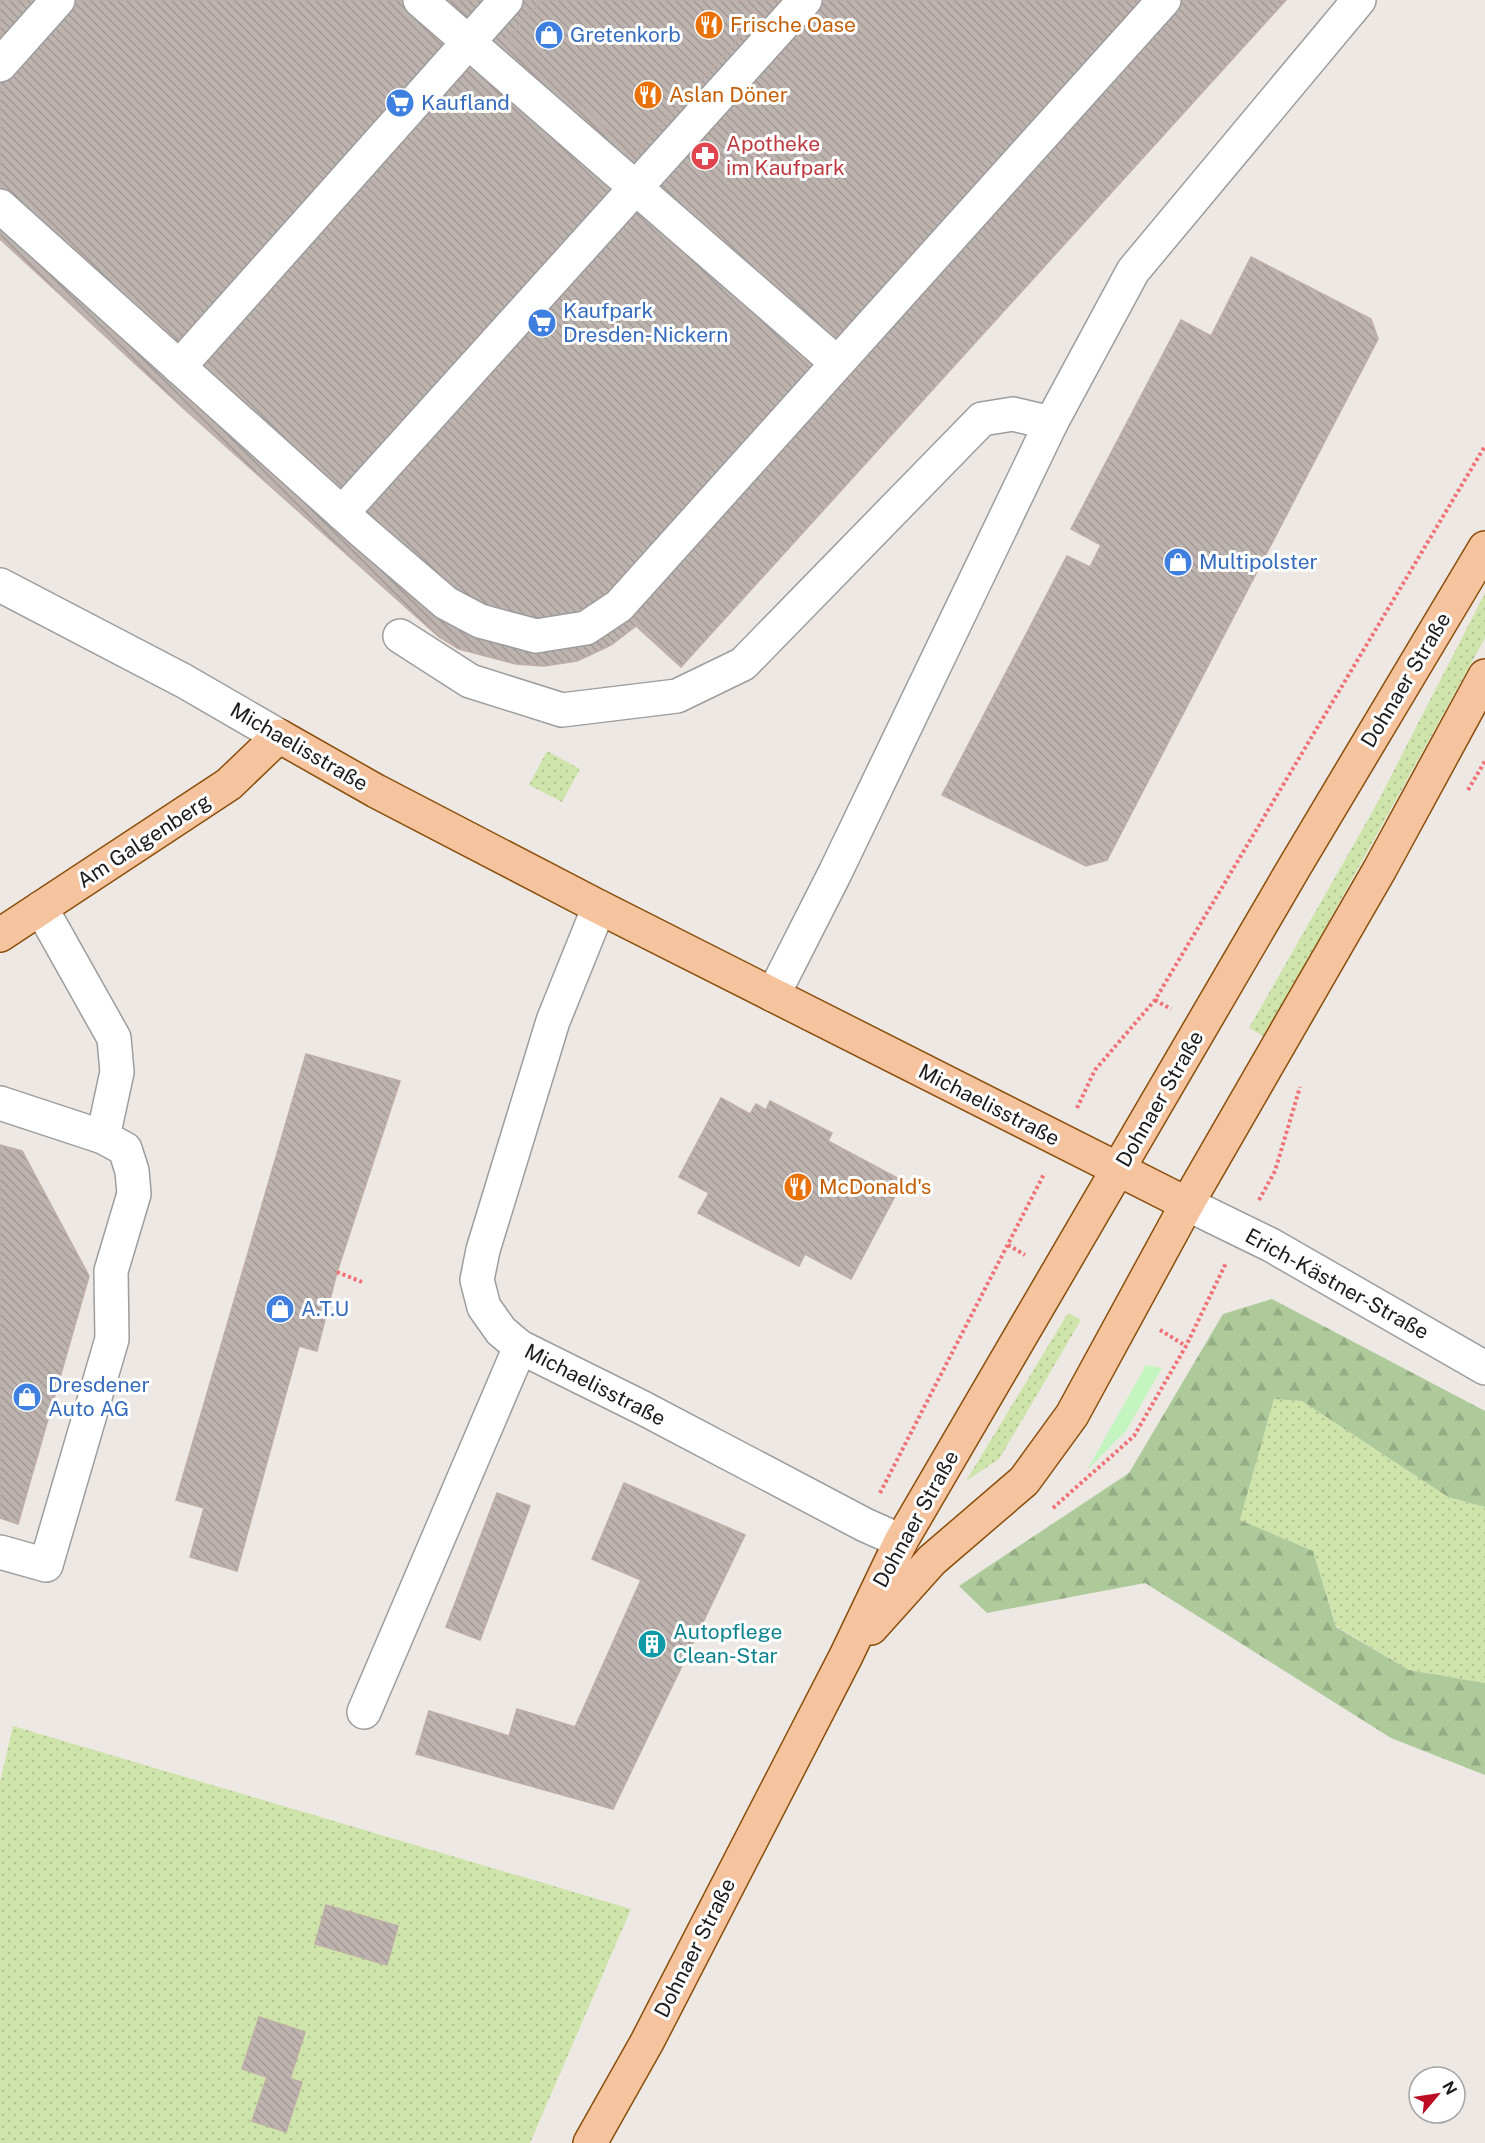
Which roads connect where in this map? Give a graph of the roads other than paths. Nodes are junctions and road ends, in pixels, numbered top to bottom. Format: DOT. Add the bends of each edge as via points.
graph roads {
  1 [pos="58,0"];
  2 [pos="420,0"];
  3 [pos="506,0"];
  4 [pos="805,0"];
  5 [pos="1164,0"];
  6 [pos="1359,0"];
  7 [pos="468,43"];
  8 [pos="0,65"];
  9 [pos="636,188"];
  10 [pos="0,206"];
  11 [pos="837,363"];
  12 [pos="178,367"];
  13 [pos="1052,423"];
  14 [pos="342,513"];
  15 [pos="1485,548"];
  16 [pos="0,585"];
  17 [pos="400,636"];
  18 [pos="1485,676"];
  19 [pos="279,736"];
  20 [pos="599,907"];
  21 [pos="41,908"];
  22 [pos="0,935"];
  23 [pos="773,995"];
  24 [pos="0,1103"];
  25 [pos="103,1137"];
  26 [pos="1119,1170"];
  27 [pos="1187,1204"];
  28 [pos="520,1347"];
  29 [pos="1485,1368"];
  30 [pos="901,1541"];
  31 [pos="0,1552"];
  32 [pos="846,1656"];
  33 [pos="364,1712"];
  34 [pos="590,2143"];
  1 -- 8 [label="street"];
  2 -- 7 [label="street"];
  3 -- 7 [label="street"];
  4 -- 9 [label="street"];
  5 -- 11 [label="street"];
  6 -- 13 [label="street" via="1133,271"];
  7 -- 9 [label="street"];
  7 -- 12 [label="street"];
  9 -- 11 [label="street"];
  9 -- 14 [label="street"];
  10 -- 12 [label="street"];
  11 -- 14 [label="street" via="619,606 586,628 536,636 480,621 446,603"];
  12 -- 14 [label="street"];
  13 -- 17 [label="street" via="1013,414 982,419 744,663 677,696 562,710 470,681"];
  13 -- 23 [label="street"];
  15 -- 26 [label="main road, Dohnaer Straße"];
  16 -- 19 [label="street, Michaelisstraße" via="184,681"];
  18 -- 27 [label="main road, Dohnaer Straße" via="1380,869"];
  19 -- 20 [label="main road, Michaelisstraße"];
  19 -- 21 [label="main road, Am Galgenberg" via="230,784"];
  20 -- 23 [label="main road, Michaelisstraße"];
  20 -- 28 [label="street, Michaelisstraße" via="553,1021 477,1281 484,1307 501,1331"];
  21 -- 22 [label="main road, Am Galgenberg"];
  21 -- 25 [label="street" via="114,1038 117,1072"];
  23 -- 26 [label="main road, Michaelisstraße"];
  24 -- 25 [label="street"];
  25 -- 31 [label="street" via="124,1149 132,1171 134,1194 111,1271 112,1339 46,1564"];
  26 -- 27 [label="main road, Michaelisstraße"];
  26 -- 30 [label="main road, Dohnaer Straße"];
  27 -- 29 [label="street, Erich-Kästner-Straße" via="1271,1245"];
  27 -- 32 [label="main road, Dohnaer Straße" via="1072,1415 1024,1481 932,1560"];
  28 -- 30 [label="street, Michaelisstraße"];
  28 -- 33 [label="street"];
  30 -- 32 [label="main road, Dohnaer Straße"];
  32 -- 34 [label="main road, Dohnaer Straße" via="647,2042"];
}
